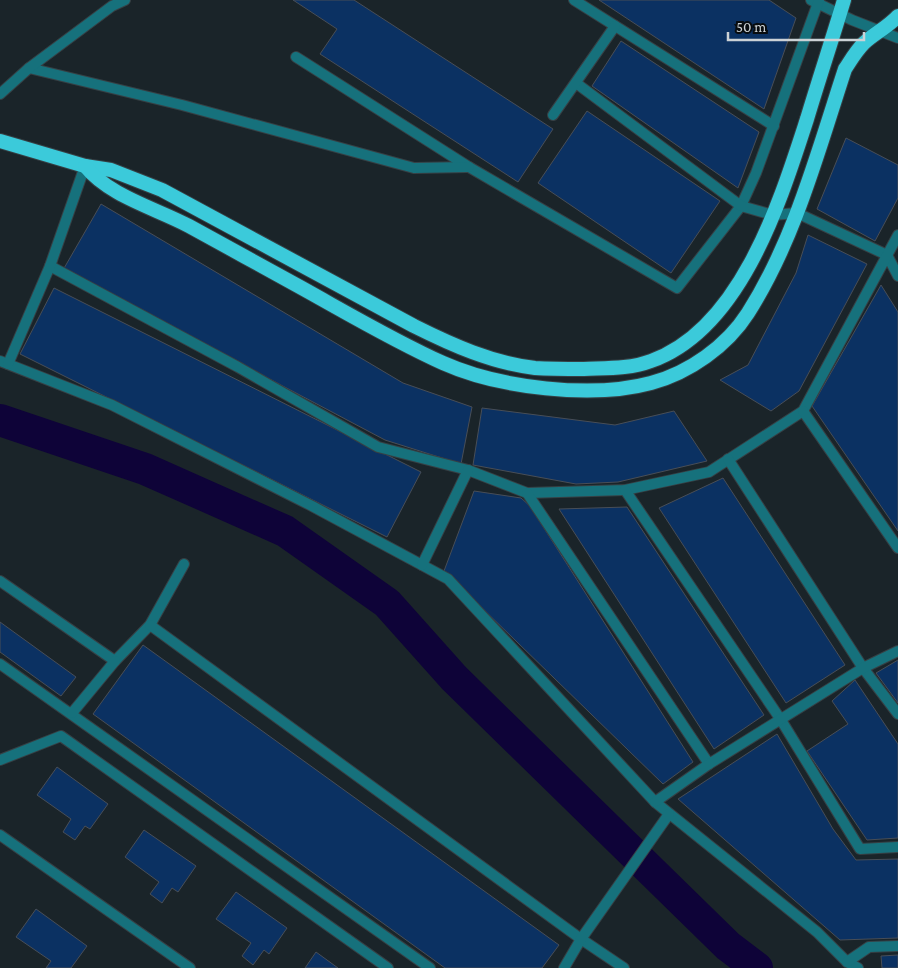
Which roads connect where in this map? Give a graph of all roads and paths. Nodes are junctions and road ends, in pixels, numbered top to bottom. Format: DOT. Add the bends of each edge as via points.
graph roads {
  1 [pos="125,0"];
  2 [pos="574,0"];
  3 [pos="844,0"];
  4 [pos="816,1"];
  5 [pos="840,14"];
  6 [pos="898,16"];
  7 [pos="616,26"];
  8 [pos="880,31"];
  9 [pos="898,38"];
  10 [pos="296,57"];
  11 [pos="29,68"];
  12 [pos="576,83"];
  13 [pos="0,94"];
  14 [pos="553,116"];
  15 [pos="774,126"];
  16 [pos="0,141"];
  17 [pos="85,166"];
  18 [pos="469,167"];
  19 [pos="742,206"];
  20 [pos="796,213"];
  21 [pos="773,214"];
  22 [pos="898,235"];
  23 [pos="887,255"];
  24 [pos="50,266"];
  25 [pos="898,276"];
  26 [pos="4,363"];
  27 [pos="803,411"];
  28 [pos="728,459"];
  29 [pos="468,470"];
  30 [pos="625,490"];
  31 [pos="527,493"];
  32 [pos="898,548"];
  33 [pos="184,564"];
  34 [pos="422,565"];
  35 [pos="0,581"];
  36 [pos="150,625"];
  37 [pos="898,651"];
  38 [pos="115,661"];
  39 [pos="0,664"];
  40 [pos="863,668"];
  41 [pos="72,713"];
  42 [pos="898,714"];
  43 [pos="781,720"];
  44 [pos="0,760"];
  45 [pos="709,764"];
  46 [pos="655,802"];
  47 [pos="667,817"];
  48 [pos="0,835"];
  49 [pos="898,847"];
  50 [pos="581,939"];
  51 [pos="898,946"];
  52 [pos="415,957"];
  53 [pos="847,962"];
  54 [pos="190,968"];
  55 [pos="388,968"];
  56 [pos="420,968"];
  57 [pos="430,968"];
  58 [pos="564,968"];
  59 [pos="624,968"];
  60 [pos="858,968"];
  1 -- 11 [label="street" via="112,6"];
  2 -- 7 [label="street"];
  3 -- 5 [label="highway"];
  4 -- 5 [label="street"];
  4 -- 15 [label="street"];
  5 -- 8 [label="street"];
  5 -- 21 [label="highway"];
  6 -- 8 [label="highway"];
  7 -- 12 [label="street"];
  7 -- 15 [label="street"];
  8 -- 9 [label="street"];
  8 -- 20 [label="highway" via="857,51 845,69"];
  10 -- 18 [label="street"];
  11 -- 13 [label="street"];
  11 -- 18 [label="street" via="182,105 414,168"];
  12 -- 14 [label="street"];
  12 -- 19 [label="street"];
  15 -- 19 [label="street"];
  16 -- 17 [label="highway"];
  17 -- 20 [label="highway" via="111,189 188,225 445,364 495,380 571,390 612,390 651,383 676,374 702,359 747,315"];
  17 -- 21 [label="highway" via="111,170 162,190 450,344 534,368 626,367 651,362 676,349 701,330 742,279"];
  17 -- 24 [label="street"];
  18 -- 19 [label="street" via="677,288"];
  19 -- 21 [label="street"];
  20 -- 21 [label="street"];
  20 -- 23 [label="street"];
  22 -- 23 [label="street"];
  23 -- 25 [label="street"];
  23 -- 27 [label="street"];
  24 -- 26 [label="street"];
  24 -- 29 [label="street" via="238,367 378,448"];
  26 -- 34 [label="street" via="112,405"];
  27 -- 28 [label="street"];
  27 -- 32 [label="street"];
  28 -- 30 [label="street" via="709,472"];
  28 -- 40 [label="street"];
  29 -- 31 [label="street"];
  29 -- 34 [label="street"];
  30 -- 31 [label="street"];
  30 -- 43 [label="street"];
  31 -- 45 [label="street"];
  33 -- 36 [label="street"];
  34 -- 46 [label="street" via="448,579"];
  35 -- 38 [label="street"];
  36 -- 38 [label="street"];
  36 -- 50 [label="street"];
  37 -- 40 [label="street"];
  38 -- 41 [label="street"];
  39 -- 41 [label="street"];
  40 -- 42 [label="street"];
  40 -- 43 [label="street"];
  41 -- 52 [label="street"];
  43 -- 45 [label="street"];
  43 -- 49 [label="street" via="860,849"];
  44 -- 55 [label="street" via="60,736"];
  45 -- 46 [label="street"];
  46 -- 47 [label="street"];
  47 -- 50 [label="street"];
  47 -- 53 [label="street" via="817,932"];
  48 -- 54 [label="street"];
  50 -- 58 [label="street"];
  50 -- 59 [label="street"];
  51 -- 53 [label="street" via="869,947"];
  52 -- 56 [label="street"];
  52 -- 57 [label="street"];
  53 -- 60 [label="street"];
}
